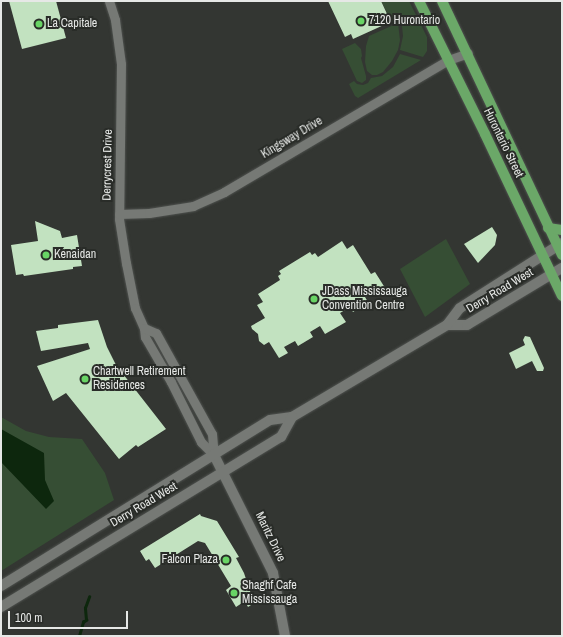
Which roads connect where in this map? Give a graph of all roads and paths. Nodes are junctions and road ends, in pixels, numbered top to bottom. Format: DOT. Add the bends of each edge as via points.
graph roads {
  1 [pos="109,1"];
  2 [pos="419,1"];
  3 [pos="442,1"];
  4 [pos="468,53"];
  5 [pos="448,60"];
  6 [pos="120,214"];
  7 [pos="548,228"];
  8 [pos="562,230"];
  9 [pos="560,248"];
  10 [pos="543,256"];
  11 [pos="562,268"];
  12 [pos="552,275"];
  13 [pos="562,296"];
  14 [pos="447,325"];
  15 [pos="144,328"];
  16 [pos="292,417"];
  17 [pos="214,455"];
  18 [pos="223,472"];
  19 [pos="1,586"];
  20 [pos="2,605"];
  21 [pos="285,636"];
  1 -- 6 [label="street, Derrycrest Drive" via="115,20 121,64"];
  2 -- 5 [label="main road, Hurontario Street"];
  3 -- 4 [label="main road, Hurontario Street"];
  4 -- 5 [label="street, Kingsway Drive"];
  4 -- 7 [label="main road, Hurontario Street"];
  5 -- 6 [label="street, Kingsway Drive" via="224,192 193,206 149,213"];
  5 -- 10 [label="main road, Hurontario Street"];
  6 -- 15 [label="street, Derrycrest Drive" via="135,308"];
  7 -- 8 [label="main road"];
  7 -- 9 [label="main road, Hurontario Street"];
  9 -- 10 [label="main road, Derry Road West"];
  10 -- 12 [label="main road, Hurontario Street"];
  10 -- 14 [label="main road, Derry Road West" via="460,308"];
  11 -- 12 [label="main road, Derry Road West"];
  12 -- 13 [label="main road, Hurontario Street"];
  12 -- 14 [label="main road, Derry Road West" via="467,325"];
  14 -- 16 [label="main road, Derry Road West"];
  15 -- 17 [label="street, Derrycrest Drive" via="145,337 168,376 200,442"];
  15 -- 17 [label="street, Derrycrest Drive" via="156,333 212,434"];
  16 -- 17 [label="main road, Derry Road West" via="270,420"];
  16 -- 18 [label="main road, Derry Road West" via="281,437"];
  17 -- 18 [label="main road, Maritz Drive"];
  17 -- 19 [label="main road, Derry Road West"];
  18 -- 20 [label="main road, Derry Road West"];
  18 -- 21 [label="main road, Maritz Drive" via="273,573"];
}
